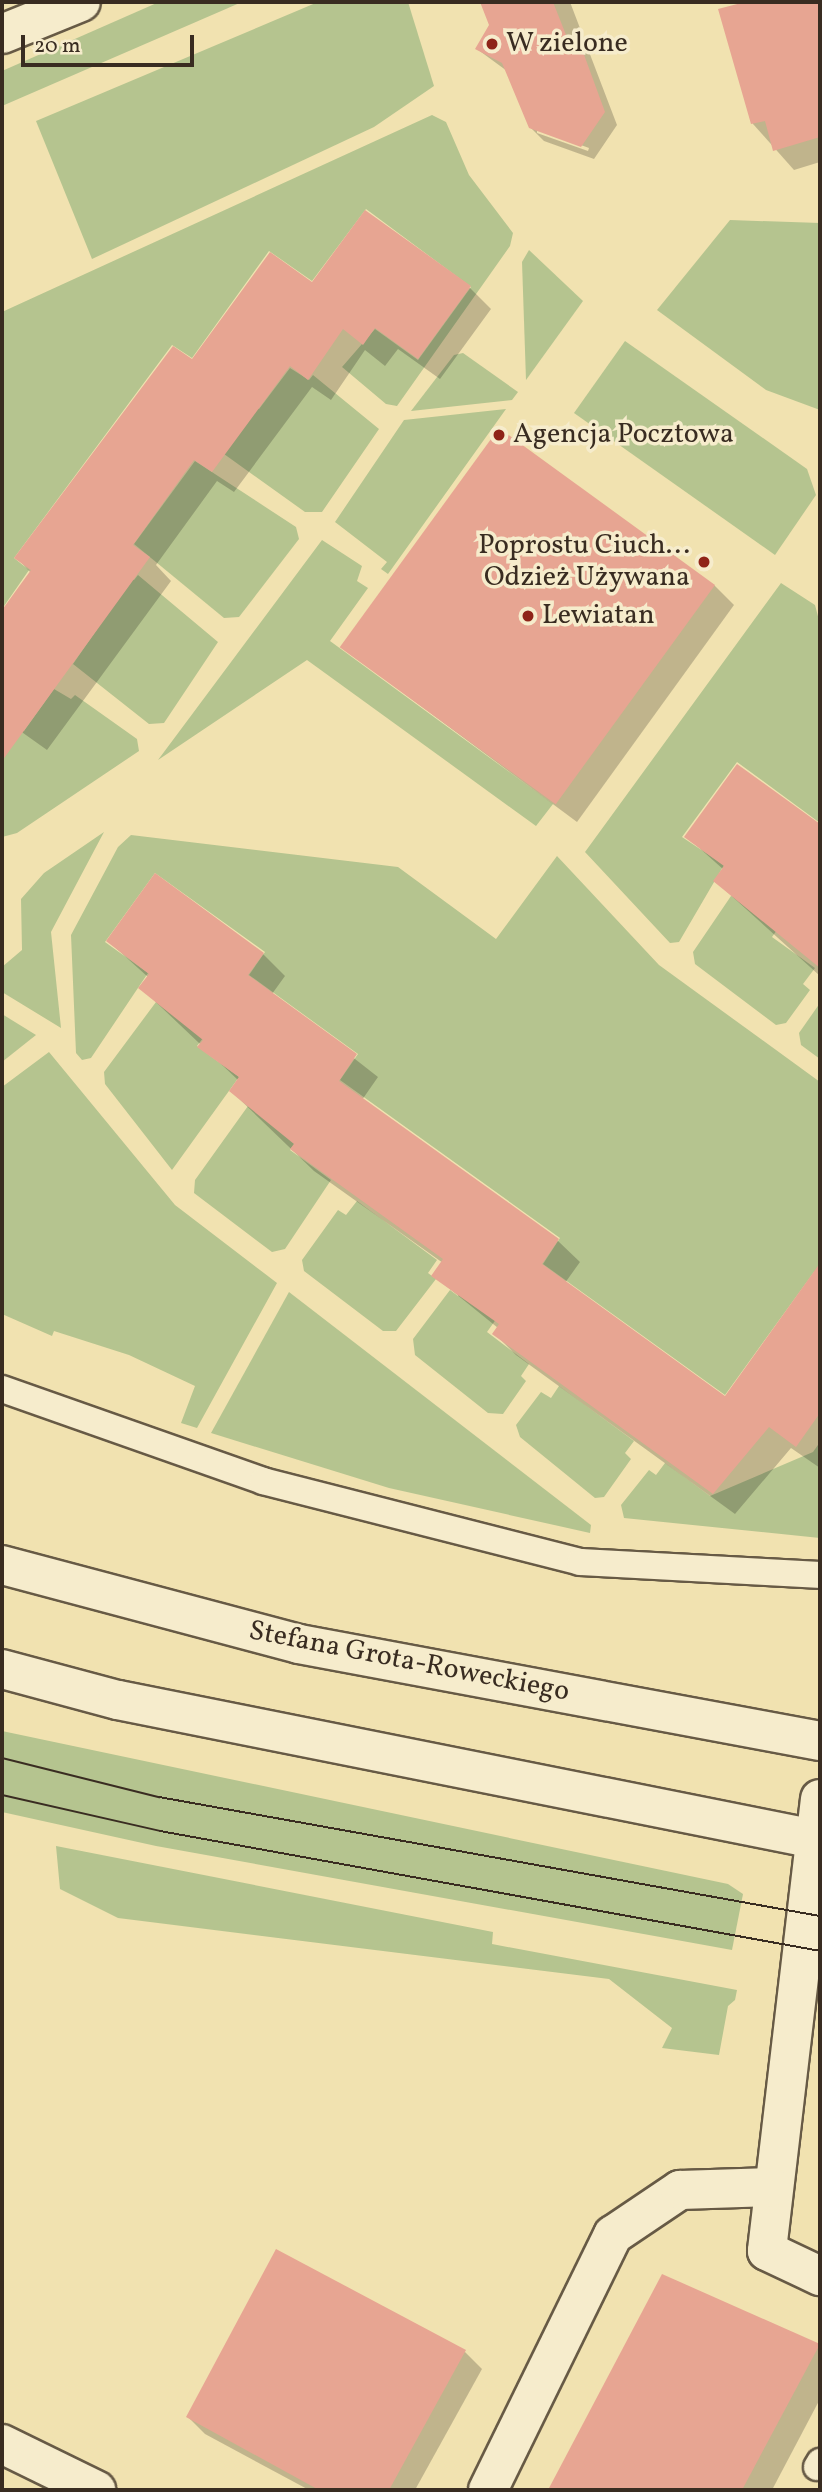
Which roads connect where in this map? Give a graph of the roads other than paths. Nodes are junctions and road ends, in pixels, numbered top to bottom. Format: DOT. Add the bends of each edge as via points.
graph roads {
  1 [pos="81,2"];
  2 [pos="2,34"];
  3 [pos="2,1389"];
  4 [pos="2,1564"];
  5 [pos="820,1575"];
  6 [pos="2,1669"];
  7 [pos="820,1741"];
  8 [pos="820,1799"];
  9 [pos="817,1839"];
  10 [pos="772,2186"];
  11 [pos="820,2276"];
  12 [pos="2,2444"];
  13 [pos="96,2490"];
  14 [pos="488,2490"];
  1 -- 2 [label="main road"];
  3 -- 5 [label="lane" via="263,1481 580,1562"];
  4 -- 7 [label="main road, Stefana Grota-Roweckiego" via="299,1644"];
  6 -- 9 [label="main road" via="118,1700"];
  8 -- 9 [label="main road"];
  9 -- 10 [label="main road"];
  10 -- 11 [label="main road" via="767,2251"];
  10 -- 14 [label="main road" via="680,2190 613,2235"];
  12 -- 13 [label="main road"];
}
